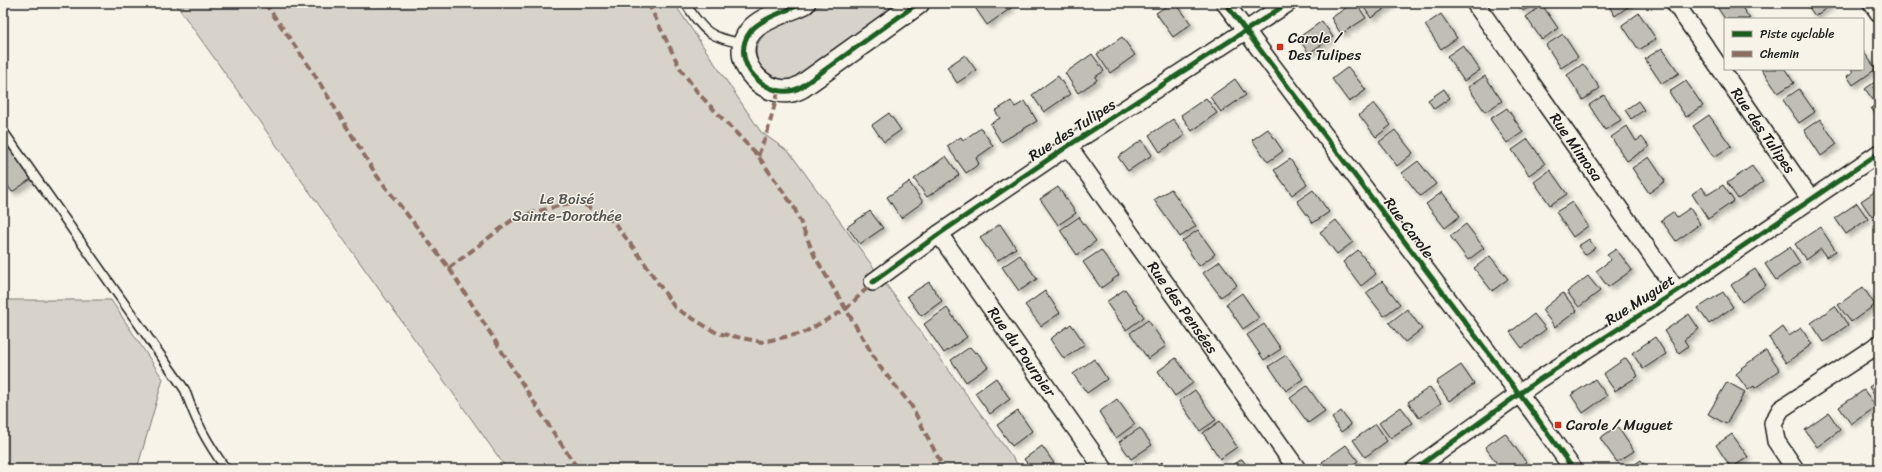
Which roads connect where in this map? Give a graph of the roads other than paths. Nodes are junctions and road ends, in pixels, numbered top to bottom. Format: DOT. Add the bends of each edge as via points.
graph roads {
  1 [pos="685,3"];
  2 [pos="804,3"];
  3 [pos="918,3"];
  4 [pos="1225,3"];
  5 [pos="1288,3"];
  6 [pos="1475,3"];
  7 [pos="1675,3"];
  8 [pos="1872,3"];
  9 [pos="1879,13"];
  10 [pos="1246,32"];
  11 [pos="744,44"];
  12 [pos="3,131"];
  13 [pos="1068,146"];
  14 [pos="1879,153"];
  15 [pos="1811,200"];
  16 [pos="939,234"];
  17 [pos="874,282"];
  18 [pos="1677,291"];
  19 [pos="1879,344"];
  20 [pos="1519,394"];
  21 [pos="226,469"];
  22 [pos="1104,469"];
  23 [pos="1297,469"];
  24 [pos="1415,469"];
  25 [pos="1573,469"];
  26 [pos="1795,469"];
  1 -- 11 [label="lane" via="708,33"];
  2 -- 11 [label="street" via="758,24 749,32"];
  3 -- 11 [label="street" via="809,82 791,92 773,90 756,78 744,59"];
  4 -- 10 [label="street, Rue Carole"];
  5 -- 10 [label="street, Rue des Tulipes"];
  6 -- 18 [label="street, Rue Mimosa"];
  7 -- 15 [label="street, Rue des Tulipes"];
  8 -- 9 [label="street"];
  10 -- 13 [label="street, Rue des Tulipes"];
  10 -- 20 [label="street, Rue Carole"];
  12 -- 21 [label="lane" via="185,390 194,416 208,443"];
  13 -- 16 [label="street, Rue des Tulipes"];
  13 -- 23 [label="street, Rue des Pensées"];
  14 -- 15 [label="street, Rue Muguet"];
  15 -- 18 [label="street, Rue Muguet"];
  16 -- 17 [label="street, Rue des Tulipes"];
  16 -- 22 [label="street, Rue du Pourpier"];
  18 -- 20 [label="street, Rue Muguet"];
  19 -- 26 [label="street" via="1781,409 1773,423 1776,441"];
  20 -- 24 [label="street, Rue Muguet"];
  20 -- 25 [label="street, Rue Carole"];
}
